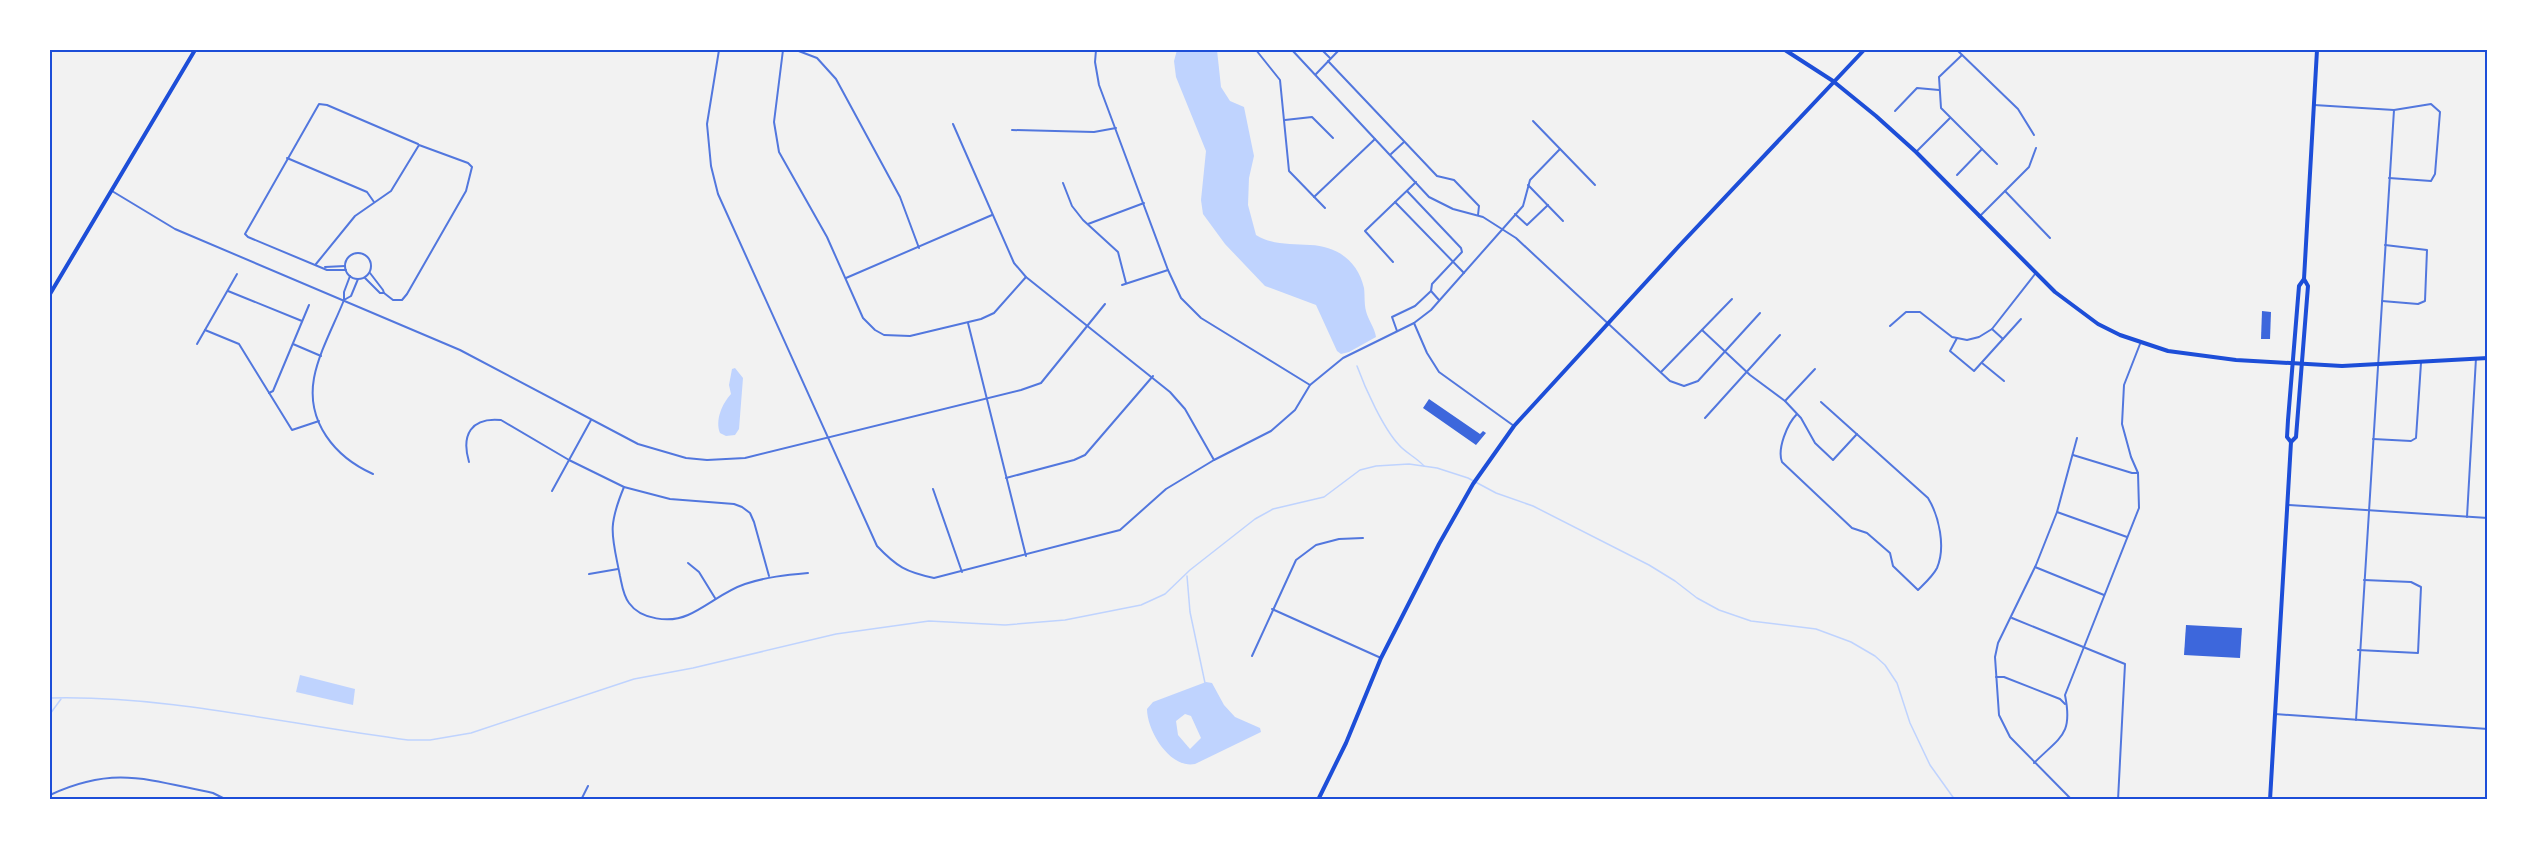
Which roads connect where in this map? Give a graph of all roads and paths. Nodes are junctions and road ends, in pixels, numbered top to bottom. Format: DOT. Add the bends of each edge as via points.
graph roads {
  1 [pos="195,50"];
  2 [pos="719,50"];
  3 [pos="783,50"];
  4 [pos="796,50"];
  5 [pos="1096,50"];
  6 [pos="1256,50"];
  7 [pos="1292,50"];
  8 [pos="1322,50"];
  9 [pos="1339,50"];
  10 [pos="1785,50"];
  11 [pos="1864,50"];
  12 [pos="1957,50"];
  13 [pos="2317,50"];
  14 [pos="1962,55"];
  15 [pos="1329,59"];
  16 [pos="1315,75"];
  17 [pos="1833,81"];
  18 [pos="1939,90"];
  19 [pos="2314,105"];
  20 [pos="2394,110"];
  21 [pos="1894,111"];
  22 [pos="1950,118"];
  23 [pos="1284,120"];
  24 [pos="1533,121"];
  25 [pos="953,124"];
  26 [pos="1116,128"];
  27 [pos="1012,130"];
  28 [pos="2034,135"];
  29 [pos="1333,138"];
  30 [pos="1375,138"];
  31 [pos="1404,142"];
  32 [pos="419,145"];
  33 [pos="2036,148"];
  34 [pos="1560,149"];
  35 [pos="1982,149"];
  36 [pos="1916,152"];
  37 [pos="1390,154"];
  38 [pos="287,158"];
  39 [pos="1997,164"];
  40 [pos="1957,175"];
  41 [pos="2389,178"];
  42 [pos="1416,182"];
  43 [pos="1063,183"];
  44 [pos="1528,185"];
  45 [pos="1595,185"];
  46 [pos="112,191"];
  47 [pos="1407,191"];
  48 [pos="2005,191"];
  49 [pos="1314,197"];
  50 [pos="375,202"];
  51 [pos="1395,202"];
  52 [pos="1144,203"];
  53 [pos="1548,205"];
  54 [pos="1324,208"];
  55 [pos="1515,214"];
  56 [pos="992,215"];
  57 [pos="1478,215"];
  58 [pos="1979,217"];
  59 [pos="1563,221"];
  60 [pos="1088,224"];
  61 [pos="1502,229"];
  62 [pos="2050,238"];
  63 [pos="2385,245"];
  64 [pos="919,248"];
  65 [pos="1394,262"];
  66 [pos="1453,262"];
  67 [pos="316,264"];
  68 [pos="345,266"];
  69 [pos="325,267"];
  70 [pos="346,270"];
  71 [pos="1168,270"];
  72 [pos="370,273"];
  73 [pos="1464,273"];
  74 [pos="237,274"];
  75 [pos="2035,274"];
  76 [pos="350,276"];
  77 [pos="1026,277"];
  78 [pos="365,278"];
  79 [pos="846,278"];
  80 [pos="358,279"];
  81 [pos="2304,279"];
  82 [pos="1126,284"];
  83 [pos="1122,285"];
  84 [pos="228,291"];
  85 [pos="1431,291"];
  86 [pos="384,293"];
  87 [pos="50,294"];
  88 [pos="1732,299"];
  89 [pos="344,300"];
  90 [pos="1439,300"];
  91 [pos="2382,301"];
  92 [pos="1105,304"];
  93 [pos="309,305"];
  94 [pos="1760,313"];
  95 [pos="2021,319"];
  96 [pos="302,321"];
  97 [pos="968,323"];
  98 [pos="1414,323"];
  99 [pos="1088,325"];
  100 [pos="1607,325"];
  101 [pos="1890,326"];
  102 [pos="1992,329"];
  103 [pos="205,330"];
  104 [pos="1702,330"];
  105 [pos="1397,331"];
  106 [pos="1780,335"];
  107 [pos="1957,338"];
  108 [pos="2003,339"];
  109 [pos="198,344"];
  110 [pos="293,344"];
  111 [pos="2140,344"];
  112 [pos="1724,352"];
  113 [pos="322,356"];
  114 [pos="2476,358"];
  115 [pos="2487,358"];
  116 [pos="2421,362"];
  117 [pos="1982,363"];
  118 [pos="2292,363"];
  119 [pos="2302,364"];
  120 [pos="2378,364"];
  121 [pos="1815,369"];
  122 [pos="1746,371"];
  123 [pos="1661,373"];
  124 [pos="1153,376"];
  125 [pos="2004,381"];
  126 [pos="1310,385"];
  127 [pos="269,393"];
  128 [pos="987,400"];
  129 [pos="1785,401"];
  130 [pos="1821,402"];
  131 [pos="1797,414"];
  132 [pos="1705,418"];
  133 [pos="591,420"];
  134 [pos="319,421"];
  135 [pos="1514,426"];
  136 [pos="1857,434"];
  137 [pos="2077,438"];
  138 [pos="829,439"];
  139 [pos="2373,440"];
  140 [pos="2291,442"];
  141 [pos="2073,454"];
  142 [pos="569,460"];
  143 [pos="1214,460"];
  144 [pos="468,462"];
  145 [pos="2138,472"];
  146 [pos="373,474"];
  147 [pos="1006,478"];
  148 [pos="624,487"];
  149 [pos="933,489"];
  150 [pos="552,491"];
  151 [pos="2289,505"];
  152 [pos="2368,511"];
  153 [pos="2057,513"];
  154 [pos="2467,517"];
  155 [pos="2487,518"];
  156 [pos="2127,537"];
  157 [pos="1363,538"];
  158 [pos="1026,556"];
  159 [pos="688,564"];
  160 [pos="2035,567"];
  161 [pos="619,569"];
  162 [pos="962,572"];
  163 [pos="808,573"];
  164 [pos="589,574"];
  165 [pos="769,576"];
  166 [pos="2364,580"];
  167 [pos="2104,595"];
  168 [pos="715,598"];
  169 [pos="1272,609"];
  170 [pos="2010,618"];
  171 [pos="2084,647"];
  172 [pos="2358,650"];
  173 [pos="1252,656"];
  174 [pos="1381,658"];
  175 [pos="1996,677"];
  176 [pos="2067,705"];
  177 [pos="2276,714"];
  178 [pos="2356,720"];
  179 [pos="2487,729"];
  180 [pos="2034,763"];
  181 [pos="588,786"];
  182 [pos="50,795"];
  183 [pos="227,800"];
  184 [pos="581,800"];
  185 [pos="1318,800"];
  186 [pos="2072,800"];
  187 [pos="2118,800"];
  188 [pos="2270,800"];
  1 -- 46 [label="main road"];
  2 -- 138 [label="street" via="707,124 718,194"];
  3 -- 79 [label="street" via="774,122 779,152 814,211"];
  4 -- 64 [label="street" via="817,58 836,79 900,197"];
  5 -- 26 [label="street" via="1099,85"];
  6 -- 23 [label="street" via="1280,80"];
  7 -- 16 [label="street"];
  8 -- 15 [label="street"];
  9 -- 15 [label="street"];
  10 -- 17 [label="main road"];
  11 -- 17 [label="main road"];
  12 -- 14 [label="street"];
  13 -- 19 [label="main road"];
  14 -- 18 [label="street" via="1939,77"];
  14 -- 28 [label="street" via="2018,109"];
  15 -- 16 [label="street"];
  15 -- 31 [label="street"];
  16 -- 30 [label="street"];
  17 -- 36 [label="main road"];
  17 -- 100 [label="main road"];
  18 -- 21 [label="street" via="1917,88"];
  18 -- 22 [label="street" via="1941,108"];
  19 -- 20 [label="street"];
  19 -- 81 [label="main road"];
  20 -- 41 [label="street"];
  20 -- 41 [label="street" via="2431,104 2440,112 2435,174 2431,181"];
  22 -- 35 [label="street"];
  22 -- 36 [label="street"];
  23 -- 29 [label="street" via="1312,117"];
  23 -- 49 [label="street" via="1289,171"];
  24 -- 34 [label="street"];
  25 -- 56 [label="street"];
  26 -- 27 [label="street" via="1094,132"];
  26 -- 52 [label="street"];
  30 -- 37 [label="street"];
  30 -- 49 [label="street"];
  31 -- 37 [label="street"];
  31 -- 57 [label="street" via="1437,176 1455,180 1479,206"];
  32 -- 38 [label="street" via="323,104 317,107"];
  32 -- 50 [label="street" via="391,191"];
  32 -- 86 [label="street" via="468,163 472,167 469,183 407,294 402,300 393,300"];
  33 -- 48 [label="street" via="2029,167"];
  34 -- 44 [label="street" via="1535,172"];
  34 -- 45 [label="street"];
  35 -- 39 [label="street"];
  35 -- 40 [label="street"];
  36 -- 58 [label="main road"];
  37 -- 42 [label="street"];
  38 -- 50 [label="street" via="367,192"];
  38 -- 67 [label="street" via="244,234"];
  41 -- 63 [label="street"];
  42 -- 47 [label="street"];
  42 -- 57 [label="street" via="1429,196 1453,209"];
  43 -- 60 [label="street" via="1072,206"];
  44 -- 53 [label="street"];
  44 -- 55 [label="street" via="1523,206"];
  46 -- 87 [label="main road"];
  46 -- 89 [label="street" via="175,229"];
  47 -- 51 [label="street"];
  47 -- 66 [label="street" via="1461,248"];
  48 -- 58 [label="street"];
  48 -- 62 [label="street"];
  49 -- 54 [label="street"];
  50 -- 67 [label="street" via="355,216"];
  51 -- 65 [label="street" via="1365,231"];
  51 -- 66 [label="street"];
  52 -- 60 [label="street"];
  52 -- 71 [label="street"];
  53 -- 55 [label="street" via="1527,225"];
  53 -- 59 [label="street"];
  55 -- 61 [label="street"];
  56 -- 64 [label="street"];
  56 -- 77 [label="street" via="1014,263"];
  57 -- 61 [label="street"];
  58 -- 75 [label="main road"];
  60 -- 82 [label="street" via="1118,252"];
  61 -- 73 [label="street"];
  61 -- 100 [label="street"];
  63 -- 91 [label="street"];
  63 -- 91 [label="street" via="2427,250 2425,301"];
  64 -- 79 [label="street"];
  66 -- 73 [label="street"];
  66 -- 85 [label="street" via="1432,284"];
  67 -- 69 [label="street"];
  68 -- 69 [label="street"];
  68 -- 70 [label="street"];
  68 -- 72 [label="street" via="351,256 362,254 371,262"];
  69 -- 70 [label="street"];
  70 -- 76 [label="street"];
  71 -- 82 [label="street"];
  71 -- 126 [label="street" via="1181,298 1201,318"];
  72 -- 78 [label="street"];
  72 -- 86 [label="street"];
  73 -- 90 [label="street"];
  74 -- 84 [label="street"];
  75 -- 102 [label="street"];
  75 -- 111 [label="main road" via="2098,324"];
  76 -- 80 [label="street"];
  76 -- 89 [label="street"];
  77 -- 97 [label="street" via="994,313"];
  77 -- 99 [label="street"];
  78 -- 80 [label="street"];
  78 -- 86 [label="street"];
  79 -- 97 [label="street" via="863,318 884,335 910,336"];
  80 -- 89 [label="street" via="351,296"];
  81 -- 118 [label="main road" via="2299,286"];
  81 -- 119 [label="main road" via="2308,286"];
  82 -- 83 [label="street"];
  84 -- 96 [label="street"];
  84 -- 103 [label="street"];
  85 -- 90 [label="street"];
  85 -- 105 [label="street" via="1415,306 1392,317"];
  88 -- 104 [label="street"];
  89 -- 113 [label="street"];
  89 -- 133 [label="street" via="460,350"];
  90 -- 98 [label="street"];
  91 -- 120 [label="street"];
  92 -- 99 [label="street"];
  93 -- 96 [label="street"];
  94 -- 112 [label="street"];
  95 -- 108 [label="street"];
  96 -- 110 [label="street"];
  97 -- 128 [label="street"];
  98 -- 105 [label="street"];
  98 -- 135 [label="street" via="1439,372"];
  99 -- 124 [label="street"];
  99 -- 128 [label="street" via="1041,383"];
  100 -- 123 [label="street"];
  100 -- 135 [label="main road"];
  101 -- 107 [label="street" via="1906,312 1920,312"];
  102 -- 107 [label="street" via="1980,337"];
  102 -- 108 [label="street"];
  103 -- 109 [label="street"];
  103 -- 127 [label="street" via="239,344"];
  104 -- 112 [label="street"];
  104 -- 123 [label="street"];
  105 -- 126 [label="street" via="1343,358"];
  106 -- 122 [label="street"];
  107 -- 117 [label="street" via="1950,351 1974,371"];
  108 -- 117 [label="street"];
  110 -- 113 [label="street"];
  110 -- 127 [label="street"];
  111 -- 118 [label="main road" via="2192,355"];
  111 -- 145 [label="street" via="2124,385 2122,402 2122,424"];
  112 -- 122 [label="street"];
  112 -- 123 [label="street" via="1698,381 1684,386"];
  113 -- 134 [label="street" via="313,387"];
  114 -- 115 [label="main road"];
  114 -- 116 [label="main road"];
  114 -- 154 [label="street"];
  116 -- 120 [label="main road"];
  116 -- 139 [label="street" via="2416,438"];
  117 -- 125 [label="street"];
  118 -- 119 [label="main road"];
  118 -- 140 [label="main road" via="2287,437"];
  119 -- 120 [label="main road"];
  119 -- 140 [label="main road" via="2296,436"];
  120 -- 139 [label="street"];
  121 -- 129 [label="street"];
  122 -- 129 [label="street"];
  122 -- 132 [label="street"];
  124 -- 143 [label="street" via="1185,409"];
  124 -- 147 [label="street" via="1085,455"];
  126 -- 143 [label="street" via="1295,410 1271,431"];
  127 -- 134 [label="street" via="292,430"];
  128 -- 138 [label="street"];
  128 -- 147 [label="street"];
  129 -- 131 [label="street"];
  130 -- 136 [label="street"];
  131 -- 136 [label="street" via="1815,443 1833,460"];
  131 -- 136 [label="street" via="1791,420 1780,454 1782,462 1852,528 1867,533 1890,553 1893,566 1918,590 1937,568 1940,551 1941,537 1932,506 1928,498"];
  133 -- 138 [label="street" via="638,444 667,454 707,460 745,458"];
  133 -- 142 [label="street"];
  134 -- 146 [label="street" via="338,453"];
  135 -- 174 [label="main road" via="1473,484"];
  137 -- 141 [label="street"];
  138 -- 162 [label="street" via="877,546 891,561 906,572 934,578"];
  139 -- 152 [label="street"];
  140 -- 151 [label="main road"];
  141 -- 145 [label="street"];
  141 -- 153 [label="street"];
  142 -- 144 [label="street" via="501,420 490,419 472,427 465,439"];
  142 -- 148 [label="street"];
  142 -- 150 [label="street"];
  143 -- 158 [label="street" via="1166,489 1120,530"];
  145 -- 156 [label="street" via="2139,508"];
  147 -- 158 [label="street"];
  148 -- 161 [label="street" via="611,523"];
  148 -- 165 [label="street" via="670,500 742,507 754,522"];
  149 -- 162 [label="street"];
  151 -- 152 [label="street"];
  151 -- 177 [label="main road"];
  152 -- 154 [label="street"];
  152 -- 166 [label="street"];
  153 -- 156 [label="street"];
  153 -- 160 [label="street"];
  154 -- 155 [label="street"];
  156 -- 167 [label="street"];
  157 -- 169 [label="street" via="1316,545 1296,560"];
  158 -- 162 [label="street"];
  159 -- 168 [label="street" via="699,572"];
  160 -- 167 [label="street"];
  160 -- 170 [label="street"];
  161 -- 164 [label="street"];
  161 -- 168 [label="street" via="629,604 647,616 682,617"];
  163 -- 165 [label="street"];
  165 -- 168 [label="street"];
  166 -- 172 [label="street"];
  166 -- 172 [label="street" via="2411,582 2421,587 2418,653"];
  167 -- 171 [label="street"];
  169 -- 173 [label="street"];
  169 -- 174 [label="street"];
  170 -- 171 [label="street"];
  170 -- 175 [label="street" via="1998,643"];
  171 -- 176 [label="street" via="2065,695"];
  171 -- 187 [label="street" via="2125,664"];
  172 -- 178 [label="street"];
  174 -- 185 [label="main road"];
  175 -- 176 [label="street" via="2060,699"];
  175 -- 180 [label="street" via="2000,715 2010,737"];
  176 -- 180 [label="street" via="2067,729"];
  177 -- 178 [label="street"];
  177 -- 188 [label="main road"];
  178 -- 179 [label="street"];
  180 -- 186 [label="street"];
  181 -- 184 [label="street"];
  182 -- 183 [label="street" via="87,781 125,776 213,793"];
}
